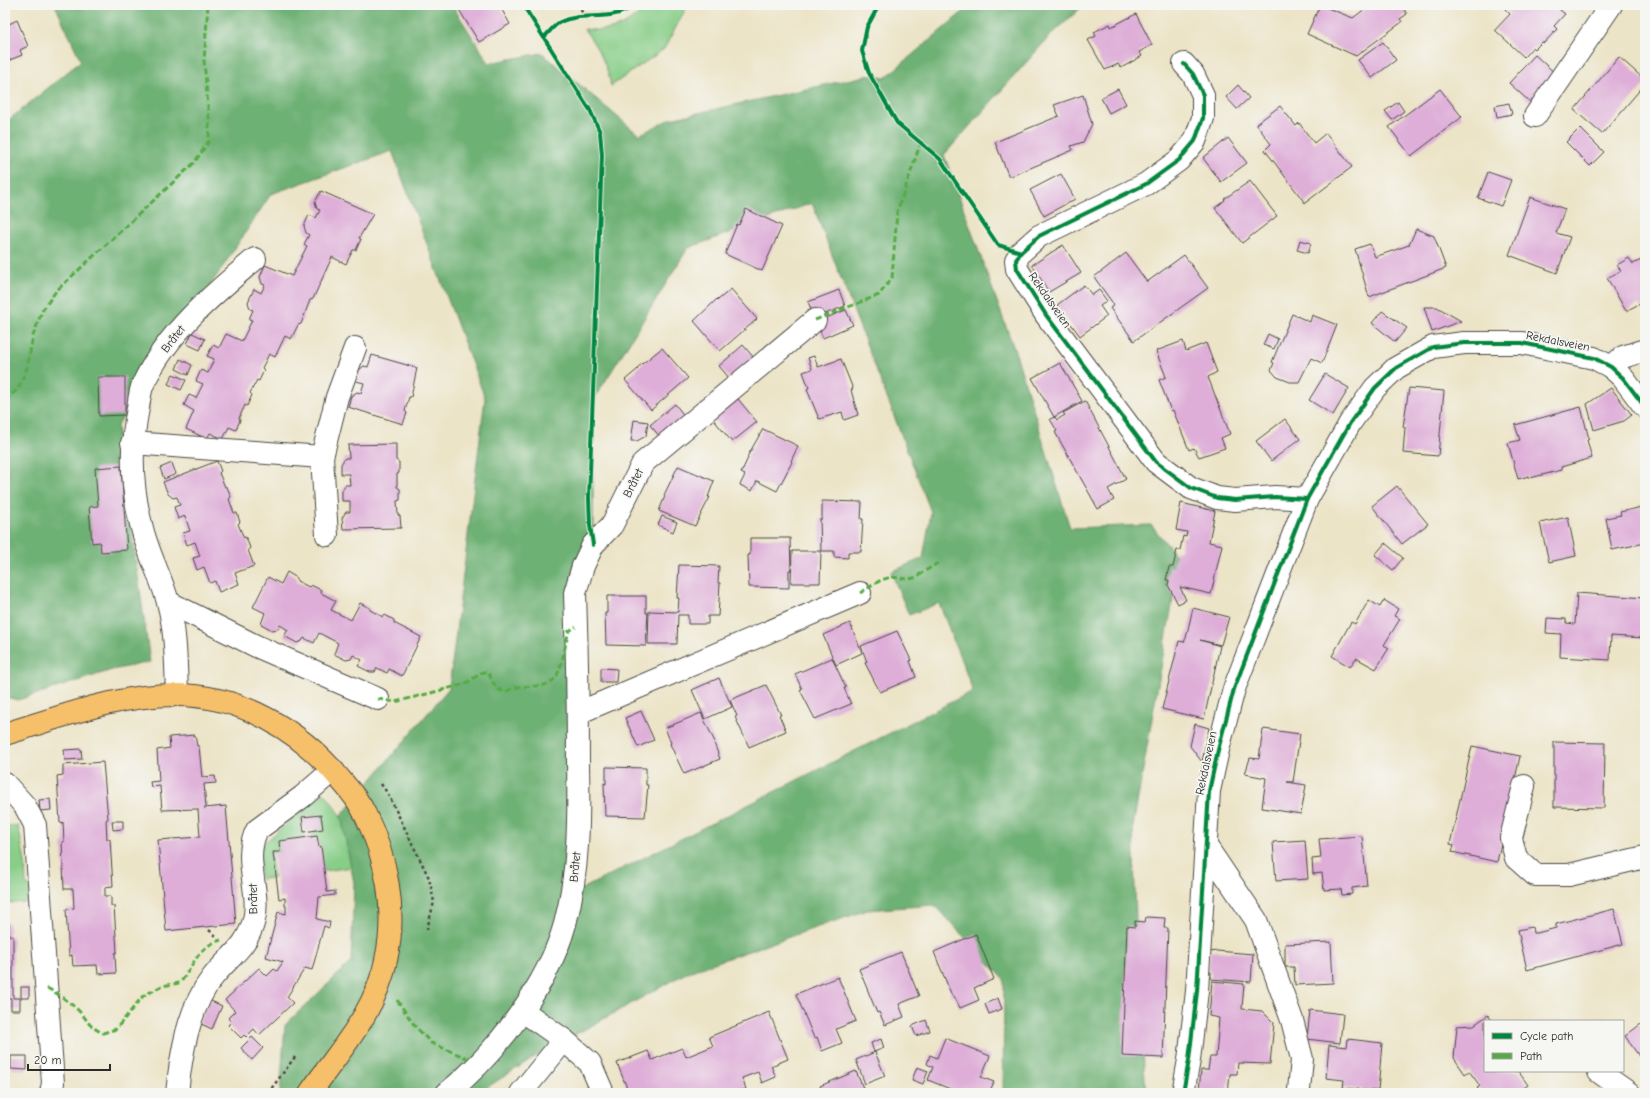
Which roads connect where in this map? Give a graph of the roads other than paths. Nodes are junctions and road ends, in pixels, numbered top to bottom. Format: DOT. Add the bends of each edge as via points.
graph roads {
  1 [pos="1611,5"];
  2 [pos="1184,64"];
  3 [pos="1535,116"];
  4 [pos="255,259"];
  5 [pos="815,320"];
  6 [pos="355,348"];
  7 [pos="1645,350"];
  8 [pos="1611,367"];
  9 [pos="1645,406"];
  10 [pos="132,443"];
  11 [pos="322,457"];
  12 [pos="1307,499"];
  13 [pos="327,535"];
  14 [pos="860,593"];
  15 [pos="168,602"];
  16 [pos="177,695"];
  17 [pos="378,699"];
  18 [pos="578,713"];
  19 [pos="5,734"];
  20 [pos="333,770"];
  21 [pos="5,784"];
  22 [pos="1524,786"];
  23 [pos="1206,846"];
  24 [pos="1645,857"];
  25 [pos="523,1012"];
  26 [pos="564,1040"];
  27 [pos="1599,1072"];
  28 [pos="1299,1090"];
  29 [pos="316,1091"];
  30 [pos="51,1093"];
  31 [pos="177,1093"];
  32 [pos="447,1093"];
  33 [pos="520,1093"];
  34 [pos="603,1093"];
  35 [pos="1183,1093"];
  36 [pos="1629,1093"];
  1 -- 3 [label="street"];
  2 -- 12 [label="street, Rekdalsveien" via="1193,74 1203,95 1203,118 1195,142 1178,160 1146,184 1039,236 1021,252 1016,260 1017,270 1046,316 1156,462 1191,488 1217,498"];
  4 -- 10 [label="street, Bråtet" via="214,293 183,325 156,361 142,386"];
  5 -- 18 [label="street, Bråtet" via="644,463 612,525 593,545 575,593"];
  6 -- 11 [label="street" via="337,397"];
  7 -- 8 [label="street" via="1623,358"];
  8 -- 9 [label="street, Rekdalsveien"];
  8 -- 12 [label="street, Rekdalsveien" via="1594,358 1522,343 1464,343 1433,347 1396,368 1375,388 1350,423"];
  10 -- 11 [label="street"];
  10 -- 15 [label="street, Bråtet" via="134,490 142,528"];
  11 -- 13 [label="street"];
  12 -- 23 [label="street, Rekdalsveien" via="1234,689 1209,791"];
  14 -- 18 [label="street"];
  15 -- 16 [label="street, Bråtet" via="176,659"];
  15 -- 17 [label="street" via="256,646"];
  16 -- 19 [label="main road" via="113,701"];
  16 -- 20 [label="main road" via="205,697 262,716 285,728"];
  18 -- 25 [label="street, Bråtet" via="579,820 571,897 556,949"];
  20 -- 29 [label="main road" via="364,812 378,846 386,875 390,931 386,960 366,1014"];
  20 -- 31 [label="street, Bråtet" via="257,830 253,838 251,857 254,918 249,936 211,978 194,1009"];
  21 -- 30 [label="street" via="24,806 34,825 53,1083"];
  22 -- 24 [label="street" via="1511,838 1516,858 1535,875 1569,875"];
  23 -- 28 [label="street" via="1256,920 1292,1020 1302,1059"];
  23 -- 35 [label="street, Rekdalsveien" via="1197,991"];
  25 -- 26 [label="street"];
  25 -- 32 [label="street, Bråtet" via="479,1064"];
  26 -- 33 [label="street"];
  26 -- 34 [label="street" via="590,1063"];
  27 -- 36 [label="street"];
}
